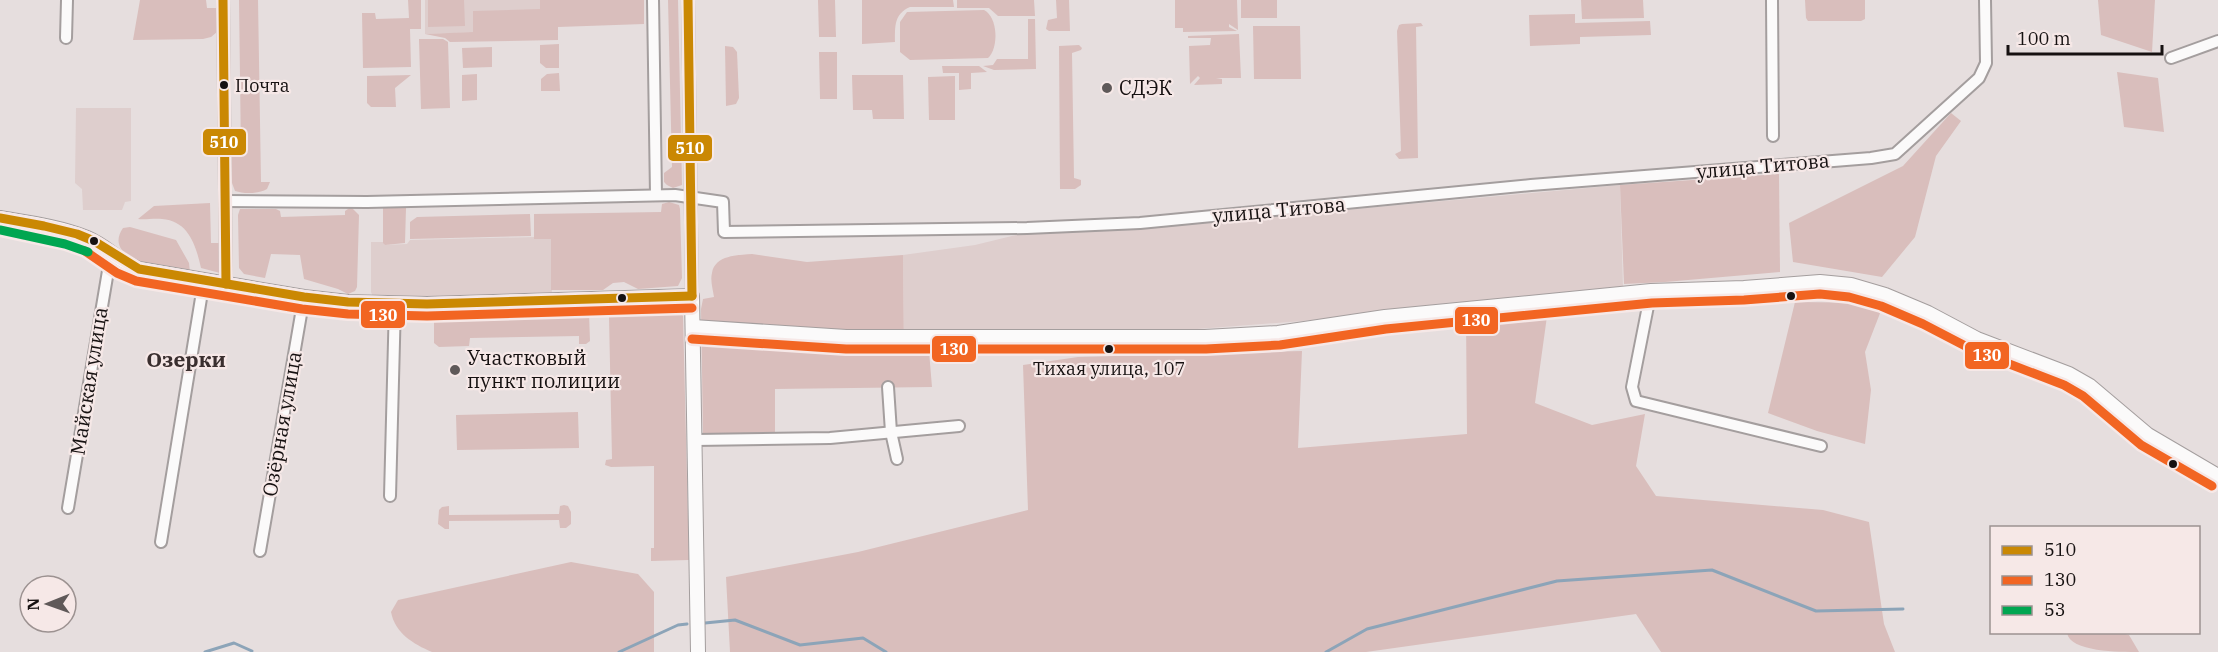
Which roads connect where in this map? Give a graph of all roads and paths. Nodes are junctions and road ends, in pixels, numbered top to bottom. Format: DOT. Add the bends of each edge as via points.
graph roads {
  1 [pos="67,0"];
  2 [pos="223,0"];
  3 [pos="654,0"];
  4 [pos="688,0"];
  5 [pos="1772,0"];
  6 [pos="1985,0"];
  7 [pos="66,38"];
  8 [pos="2218,41"];
  9 [pos="2171,58"];
  10 [pos="1773,136"];
  11 [pos="656,195"];
  12 [pos="691,198"];
  13 [pos="226,201"];
  14 [pos="0,218"];
  15 [pos="113,256"];
  16 [pos="204,280"];
  17 [pos="226,284"];
  18 [pos="1651,291"];
  19 [pos="692,296"];
  20 [pos="304,297"];
  21 [pos="394,303"];
  22 [pos="693,327"];
  23 [pos="888,387"];
  24 [pos="959,426"];
  25 [pos="891,432"];
  26 [pos="695,440"];
  27 [pos="1821,446"];
  28 [pos="897,459"];
  29 [pos="2218,476"];
  30 [pos="390,496"];
  31 [pos="68,508"];
  32 [pos="161,542"];
  33 [pos="260,551"];
  34 [pos="698,652"];
  1 -- 7 [label="street"];
  2 -- 13 [label="street"];
  3 -- 11 [label="street"];
  4 -- 12 [label="street"];
  5 -- 10 [label="street, улица Титова"];
  6 -- 12 [label="street, улица Титова" via="1986,63 1979,78 1895,154 1140,224 1035,228 724,232 723,202"];
  8 -- 9 [label="street"];
  11 -- 12 [label="street"];
  11 -- 13 [label="street"];
  12 -- 19 [label="street"];
  13 -- 17 [label="street"];
  14 -- 15 [label="street" via="80,236"];
  15 -- 16 [label="street" via="139,270"];
  15 -- 31 [label="street, Майская улица"];
  16 -- 17 [label="street"];
  16 -- 32 [label="street"];
  17 -- 20 [label="street"];
  18 -- 22 [label="street" via="1397,316 1278,333 1205,337 846,337"];
  18 -- 27 [label="street" via="1632,387 1636,401"];
  18 -- 29 [label="street" via="1820,282 1851,285 1885,295 1977,339 2069,374 2111,402 2148,435"];
  19 -- 21 [label="street"];
  19 -- 22 [label="street"];
  20 -- 21 [label="street"];
  20 -- 33 [label="street, Озёрная улица"];
  21 -- 30 [label="street"];
  22 -- 26 [label="street"];
  23 -- 25 [label="street"];
  24 -- 25 [label="street"];
  25 -- 26 [label="street" via="830,438"];
  25 -- 28 [label="street"];
  26 -- 34 [label="street"];
}
